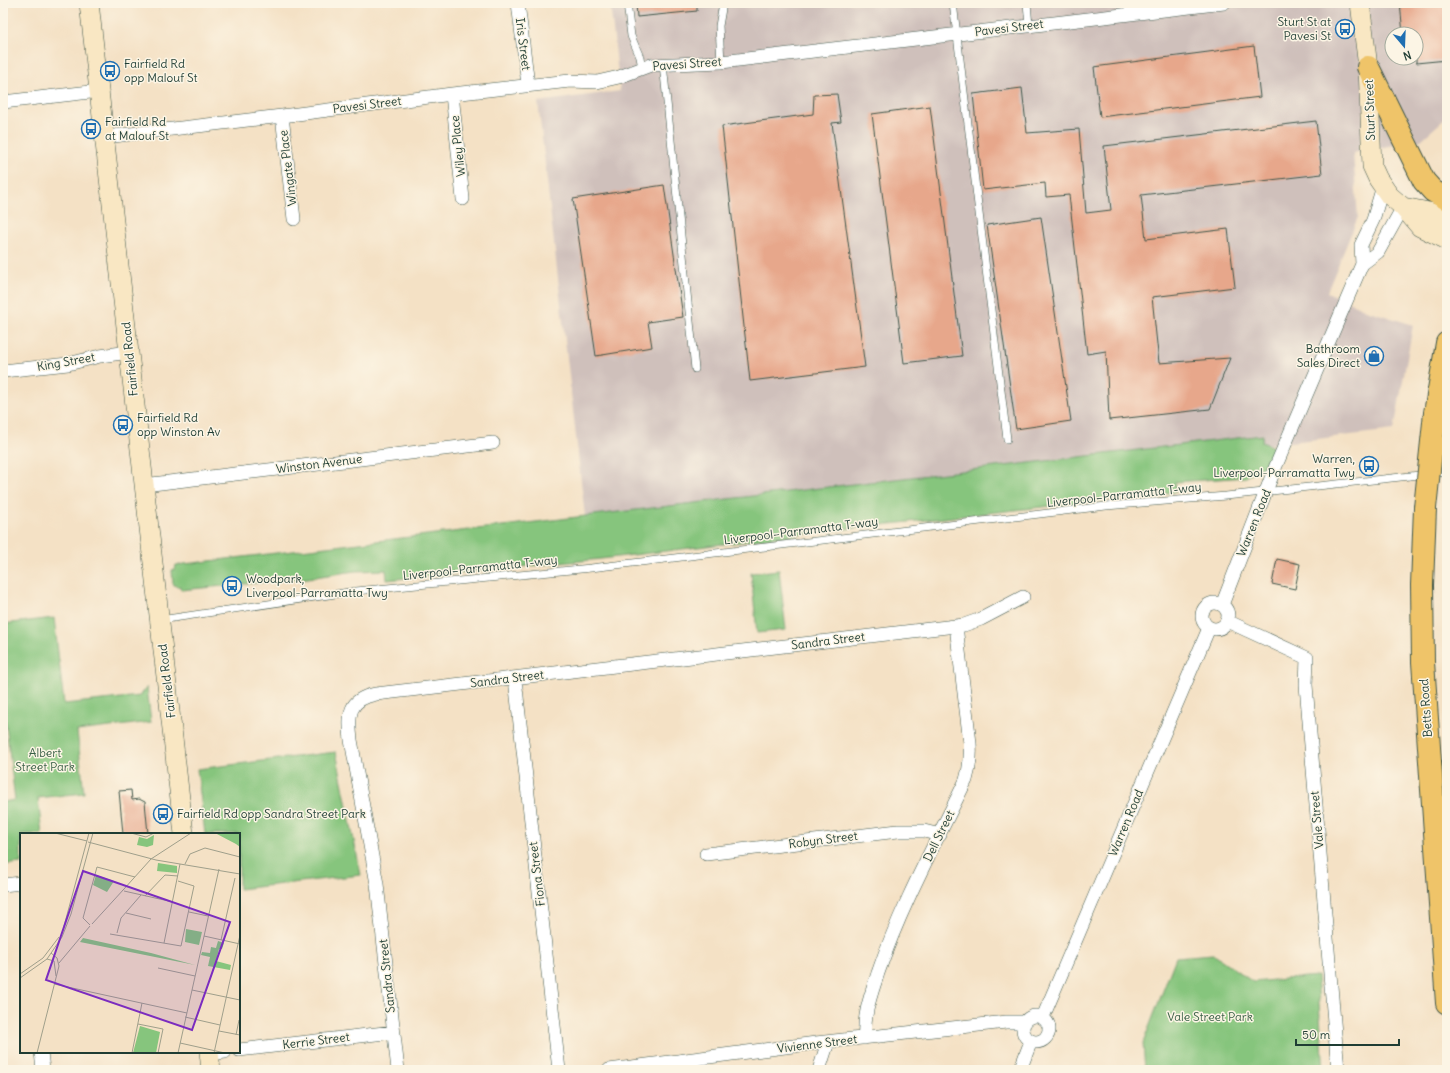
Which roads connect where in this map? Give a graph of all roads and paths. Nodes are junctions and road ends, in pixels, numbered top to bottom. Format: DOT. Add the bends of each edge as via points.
graph roads {
  1 [pos="89,3"];
  2 [pos="518,3"];
  3 [pos="626,3"];
  4 [pos="723,3"];
  5 [pos="953,3"];
  6 [pos="1027,3"];
  7 [pos="1224,3"];
  8 [pos="1360,3"];
  9 [pos="1029,26"];
  10 [pos="957,34"];
  11 [pos="721,62"];
  12 [pos="663,64"];
  13 [pos="1368,67"];
  14 [pos="642,68"];
  15 [pos="528,86"];
  16 [pos="99,91"];
  17 [pos="452,94"];
  18 [pos="3,102"];
  19 [pos="282,116"];
  20 [pos="105,137"];
  21 [pos="1383,186"];
  22 [pos="463,199"];
  23 [pos="1447,199"];
  24 [pos="1403,207"];
  25 [pos="294,219"];
  26 [pos="1447,220"];
  27 [pos="1447,240"];
  28 [pos="1362,264"];
  29 [pos="1447,343"];
  30 [pos="129,352"];
  31 [pos="695,369"];
  32 [pos="3,371"];
  33 [pos="1007,440"];
  34 [pos="493,443"];
  35 [pos="1447,472"];
  36 [pos="144,485"];
  37 [pos="1266,492"];
  38 [pos="1023,597"];
  39 [pos="1222,605"];
  40 [pos="159,620"];
  41 [pos="1227,621"];
  42 [pos="956,626"];
  43 [pos="1209,628"];
  44 [pos="515,678"];
  45 [pos="184,833"];
  46 [pos="940,835"];
  47 [pos="706,854"];
  48 [pos="20,884"];
  49 [pos="3,885"];
  50 [pos="1447,1003"];
  51 [pos="1043,1017"];
  52 [pos="1024,1022"];
  53 [pos="393,1032"];
  54 [pos="865,1038"];
  55 [pos="1031,1041"];
  56 [pos="828,1042"];
  57 [pos="240,1050"];
  58 [pos="41,1053"];
  59 [pos="43,1070"];
  60 [pos="398,1070"];
  61 [pos="560,1070"];
  62 [pos="609,1070"];
  63 [pos="819,1070"];
  64 [pos="1020,1070"];
  65 [pos="1338,1070"];
  1 -- 16 [label="main road, Fairfield Road"];
  2 -- 15 [label="street, Iris Street"];
  3 -- 14 [label="lane" via="631,36"];
  4 -- 11 [label="lane" via="719,26"];
  5 -- 10 [label="lane"];
  6 -- 9 [label="lane"];
  7 -- 9 [label="street, Pavesi Street"];
  8 -- 13 [label="main road, Sturt Street"];
  9 -- 10 [label="street, Pavesi Street"];
  10 -- 11 [label="street, Pavesi Street"];
  10 -- 33 [label="lane"];
  11 -- 12 [label="street, Pavesi Street"];
  12 -- 14 [label="street, Pavesi Street"];
  12 -- 31 [label="lane"];
  13 -- 21 [label="main road, Sturt Street" via="1372,166"];
  13 -- 23 [label="highway" via="1424,181 1433,191"];
  14 -- 15 [label="street, Pavesi Street" via="597,82 570,81"];
  15 -- 17 [label="street, Pavesi Street"];
  16 -- 18 [label="street"];
  16 -- 20 [label="main road, Fairfield Road"];
  17 -- 19 [label="street, Pavesi Street"];
  17 -- 22 [label="street, Wiley Place"];
  19 -- 20 [label="street, Pavesi Street"];
  19 -- 25 [label="street, Wingate Place"];
  20 -- 30 [label="main road, Fairfield Road"];
  21 -- 24 [label="main road, Sturt Street"];
  21 -- 28 [label="street, Warren Road" via="1373,220 1361,246"];
  24 -- 26 [label="main road" via="1429,212"];
  24 -- 27 [label="main road, Sturt Street" via="1420,227"];
  24 -- 28 [label="street" via="1378,252"];
  28 -- 37 [label="street, Warren Road"];
  29 -- 50 [label="highway, Betts Road, bridge" via="1435,413 1425,508 1422,585 1423,662"];
  30 -- 32 [label="street, King Street" via="68,364"];
  30 -- 36 [label="main road, Fairfield Road"];
  34 -- 36 [label="street, Winston Avenue"];
  35 -- 37 [label="lane, Liverpool–Parramatta T-way"];
  36 -- 40 [label="main road, Fairfield Road"];
  37 -- 39 [label="street, Warren Road"];
  37 -- 40 [label="lane, Liverpool–Parramatta T-way" via="1106,506 591,568 356,591"];
  38 -- 42 [label="street, Sandra Street" via="981,619"];
  39 -- 41 [label="street" via="1226,610"];
  39 -- 43 [label="street" via="1212,604 1205,607 1202,618"];
  40 -- 45 [label="main road, Fairfield Road"];
  41 -- 43 [label="street" via="1218,629"];
  41 -- 65 [label="street, Vale Street" via="1307,658 1306,685"];
  42 -- 44 [label="street, Sandra Street"];
  42 -- 46 [label="street, Dell Street" via="971,760 966,780"];
  43 -- 51 [label="street, Warren Road"];
  44 -- 53 [label="street, Sandra Street" via="376,694 365,696 352,707 351,740 377,884"];
  44 -- 61 [label="street, Fiona Street"];
  46 -- 47 [label="street, Robyn Street" via="924,831 898,831"];
  46 -- 54 [label="street, Dell Street" via="899,917 889,943 865,1015"];
  48 -- 49 [label="street"];
  51 -- 52 [label="street" via="1032,1016"];
  51 -- 55 [label="street" via="1049,1024 1049,1034 1043,1041"];
  52 -- 54 [label="street, Vivienne Street"];
  52 -- 55 [label="street" via="1024,1033"];
  53 -- 57 [label="street, Kerrie Street"];
  53 -- 60 [label="street, Sandra Street"];
  54 -- 56 [label="street, Vivienne Street"];
  55 -- 64 [label="street"];
  56 -- 62 [label="street, Vivienne Street"];
  56 -- 63 [label="street"];
  58 -- 59 [label="street"];
}
